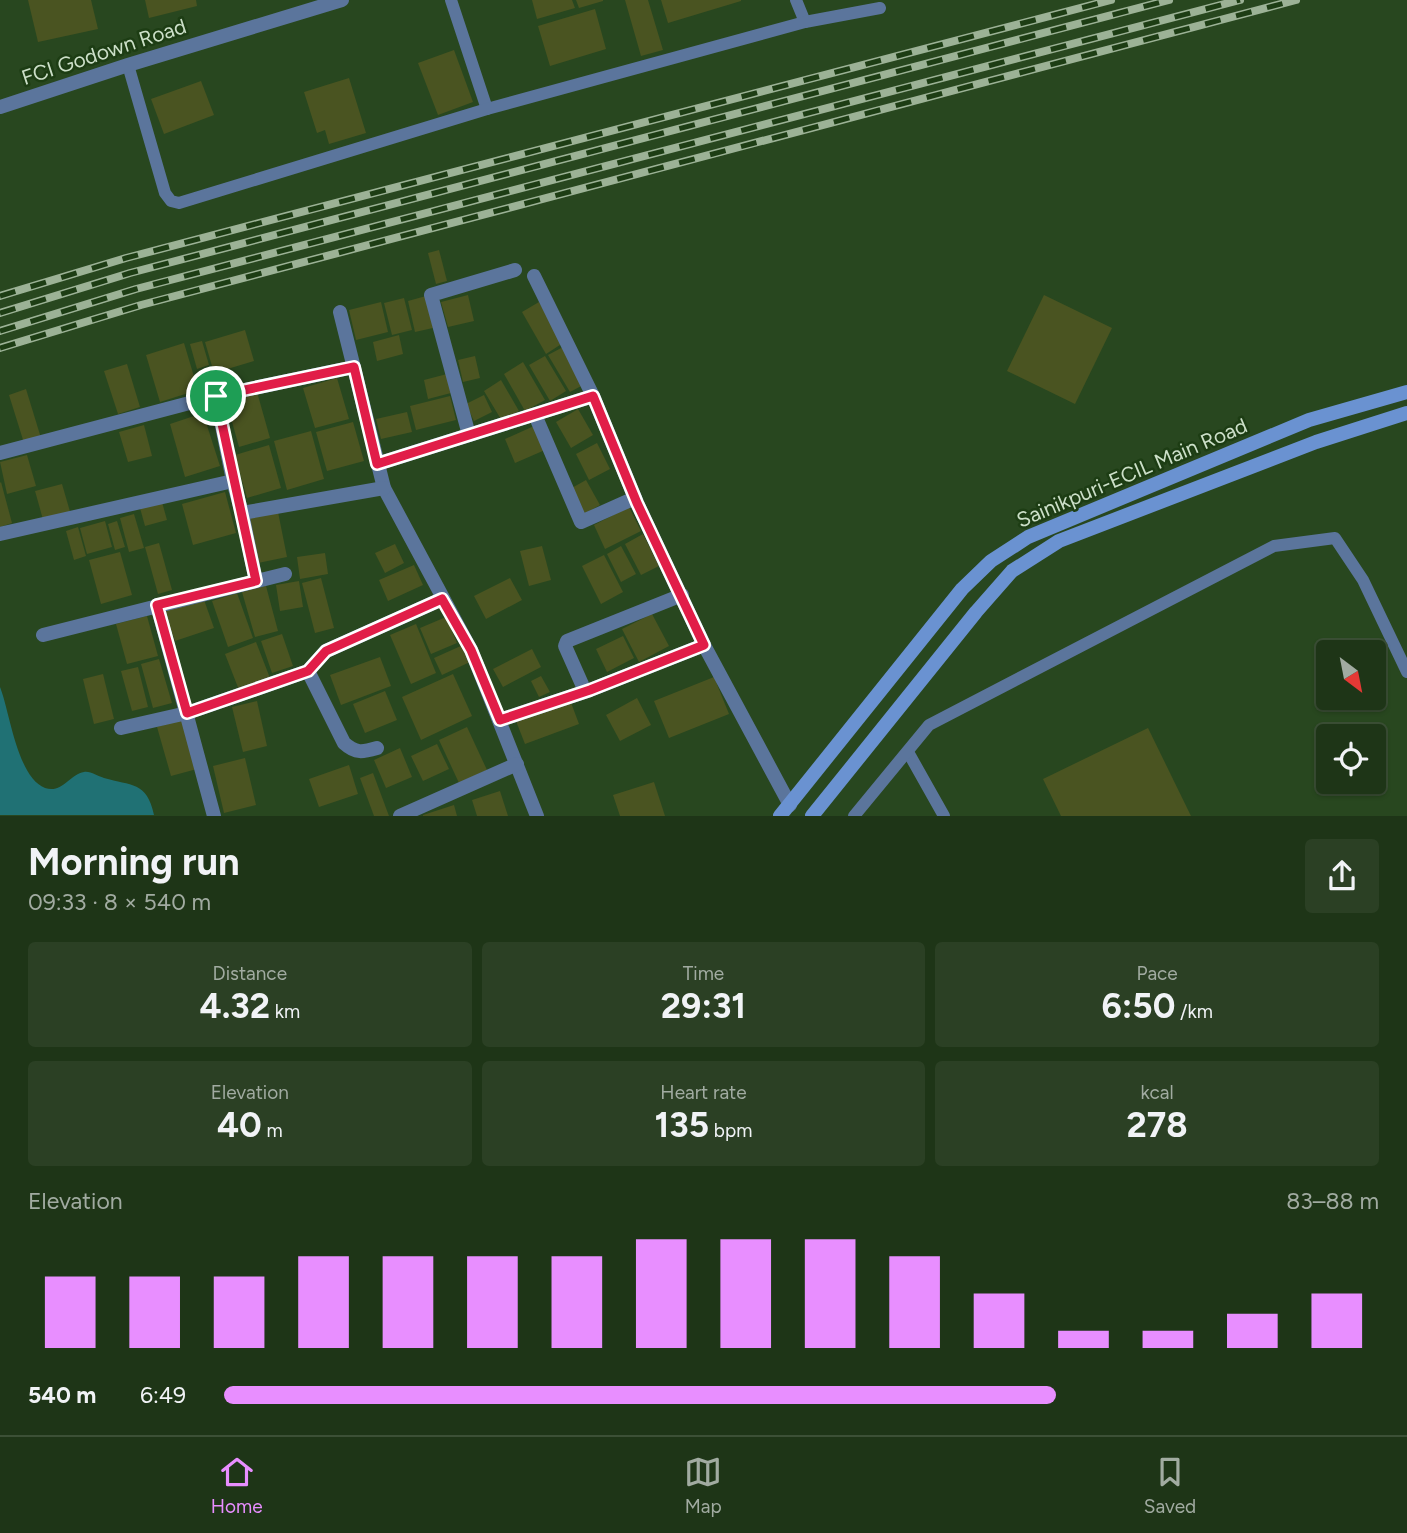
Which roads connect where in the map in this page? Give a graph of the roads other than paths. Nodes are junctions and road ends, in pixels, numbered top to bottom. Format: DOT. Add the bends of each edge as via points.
graph roads {
  1 [pos="342,0"];
  2 [pos="451,0"];
  3 [pos="796,0"];
  4 [pos="880,8"];
  5 [pos="805,22"];
  6 [pos="128,65"];
  7 [pos="0,107"];
  8 [pos="487,109"];
  9 [pos="515,271"];
  10 [pos="534,276"];
  11 [pos="340,313"];
  12 [pos="354,367"];
  13 [pos="1407,392"];
  14 [pos="216,396"];
  15 [pos="593,396"];
  16 [pos="1407,413"];
  17 [pos="535,415"];
  18 [pos="469,435"];
  19 [pos="0,453"];
  20 [pos="377,464"];
  21 [pos="233,481"];
  22 [pos="384,488"];
  23 [pos="635,498"];
  24 [pos="242,513"];
  25 [pos="0,534"];
  26 [pos="285,574"];
  27 [pos="256,581"];
  28 [pos="682,595"];
  29 [pos="442,599"];
  30 [pos="157,605"];
  31 [pos="43,635"];
  32 [pos="704,645"];
  33 [pos="308,671"];
  34 [pos="1407,672"];
  35 [pos="586,691"];
  36 [pos="187,713"];
  37 [pos="500,720"];
  38 [pos="121,728"];
  39 [pos="377,748"];
  40 [pos="908,752"];
  41 [pos="517,764"];
  42 [pos="785,810"];
  43 [pos="214,816"];
  44 [pos="400,816"];
  45 [pos="537,816"];
  46 [pos="812,816"];
  47 [pos="854,816"];
  48 [pos="944,816"];
  1 -- 6 [label="street, FCI Godown Road"];
  2 -- 8 [label="lane"];
  3 -- 5 [label="lane"];
  4 -- 5 [label="lane"];
  5 -- 8 [label="lane"];
  6 -- 7 [label="street, FCI Godown Road"];
  6 -- 8 [label="lane" via="165,193 179,203"];
  9 -- 18 [label="street" via="431,295"];
  10 -- 15 [label="street"];
  11 -- 12 [label="street"];
  12 -- 14 [label="street"];
  12 -- 20 [label="street"];
  13 -- 42 [label="main road, Sainikpuri-ECIL Main Road" via="1309,420 1028,537 991,561 962,589"];
  14 -- 19 [label="street"];
  14 -- 21 [label="street"];
  15 -- 17 [label="street"];
  15 -- 23 [label="street"];
  16 -- 46 [label="main road, Sainikpuri-ECIL Main Road" via="1317,442 1059,541 1012,571"];
  17 -- 18 [label="street"];
  17 -- 23 [label="street" via="581,522"];
  18 -- 20 [label="street"];
  20 -- 22 [label="street"];
  21 -- 24 [label="street"];
  21 -- 25 [label="street"];
  22 -- 24 [label="street"];
  22 -- 29 [label="street"];
  23 -- 28 [label="street"];
  24 -- 27 [label="street"];
  26 -- 27 [label="street"];
  27 -- 30 [label="street"];
  28 -- 32 [label="street"];
  28 -- 35 [label="street" via="567,641 565,646"];
  29 -- 33 [label="street" via="326,651"];
  29 -- 37 [label="street" via="471,650"];
  30 -- 31 [label="street"];
  30 -- 36 [label="street"];
  32 -- 35 [label="street"];
  32 -- 42 [label="street"];
  33 -- 36 [label="street"];
  33 -- 39 [label="street" via="344,743 361,753"];
  34 -- 40 [label="lane" via="1363,580 1335,538 1274,546 929,725"];
  35 -- 37 [label="street"];
  36 -- 38 [label="street"];
  36 -- 43 [label="street"];
  37 -- 41 [label="street"];
  40 -- 47 [label="lane"];
  40 -- 48 [label="lane"];
  41 -- 44 [label="street"];
  41 -- 45 [label="street"];
}
